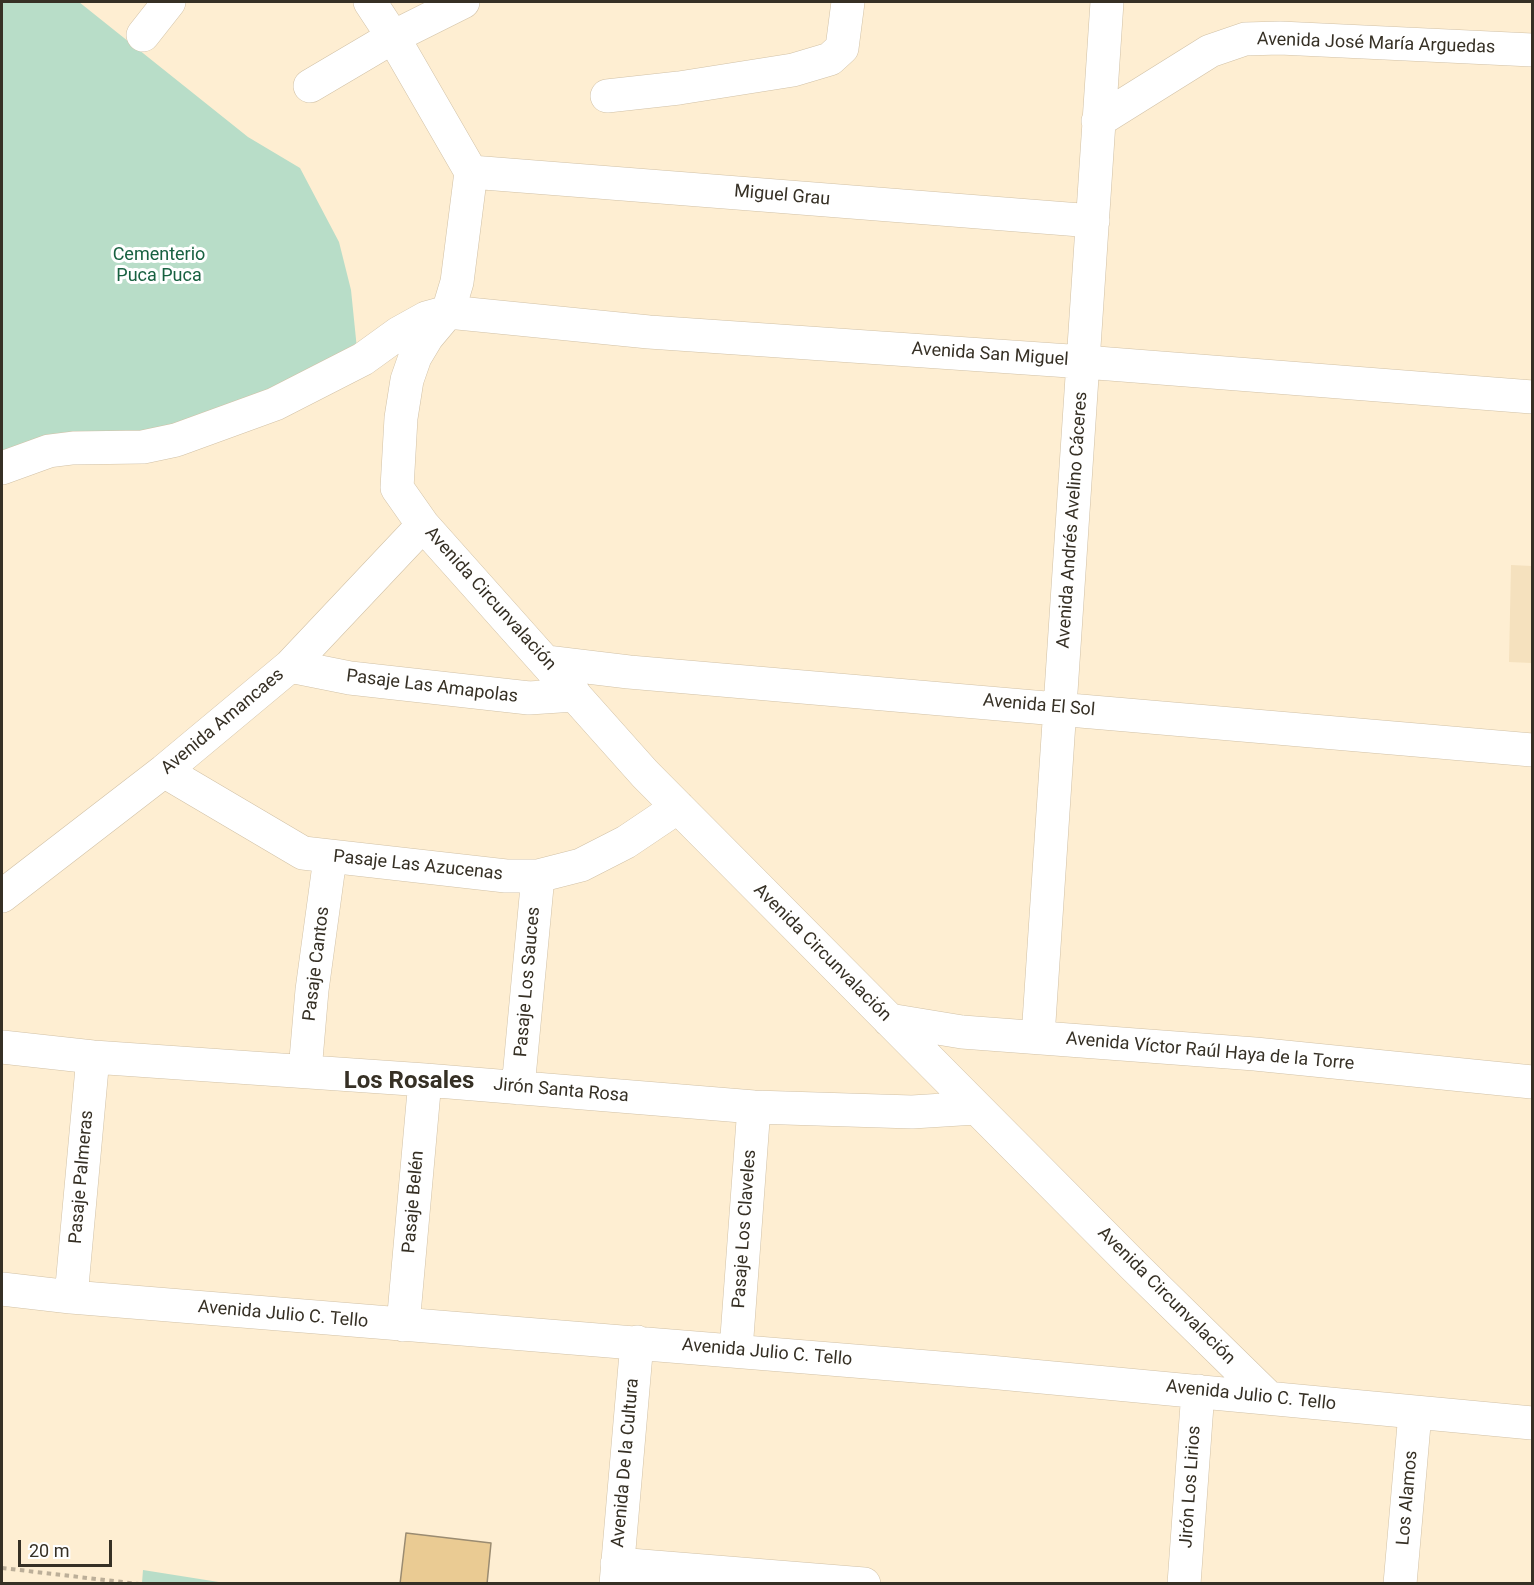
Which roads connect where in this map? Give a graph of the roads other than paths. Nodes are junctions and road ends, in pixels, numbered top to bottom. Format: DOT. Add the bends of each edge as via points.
graph roads {
  1 [pos="169,2"];
  2 [pos="370,2"];
  3 [pos="463,2"];
  4 [pos="848,2"];
  5 [pos="1107,2"];
  6 [pos="143,35"];
  7 [pos="393,37"];
  8 [pos="1533,50"];
  9 [pos="310,86"];
  10 [pos="607,96"];
  11 [pos="1098,121"];
  12 [pos="471,172"];
  13 [pos="1094,221"];
  14 [pos="448,312"];
  15 [pos="1084,362"];
  16 [pos="1533,398"];
  17 [pos="2,468"];
  18 [pos="423,525"];
  19 [pos="546,662"];
  20 [pos="290,666"];
  21 [pos="575,695"];
  22 [pos="1061,708"];
  23 [pos="1533,750"];
  24 [pos="164,771"];
  25 [pos="678,807"];
  26 [pos="330,858"];
  27 [pos="538,876"];
  28 [pos="2,896"];
  29 [pos="889,1020"];
  30 [pos="1038,1037"];
  31 [pos="2,1047"];
  32 [pos="93,1057"];
  33 [pos="305,1071"];
  34 [pos="425,1080"];
  35 [pos="1533,1082"];
  36 [pos="518,1088"];
  37 [pos="754,1107"];
  38 [pos="976,1108"];
  39 [pos="2,1288"];
  40 [pos="72,1297"];
  41 [pos="404,1325"];
  42 [pos="637,1342"];
  43 [pos="736,1350"];
  44 [pos="1198,1391"];
  45 [pos="1269,1398"];
  46 [pos="1415,1413"];
  47 [pos="1533,1423"];
  48 [pos="617,1574"];
  49 [pos="844,1583"];
  50 [pos="1184,1584"];
  51 [pos="1401,1584"];
  1 -- 6 [label="street"];
  2 -- 7 [label="street"];
  3 -- 7 [label="street"];
  4 -- 10 [label="street" via="842,48 830,59 793,70"];
  5 -- 11 [label="street, Avenida Andrés Avelino Cáceres"];
  7 -- 9 [label="street"];
  7 -- 12 [label="street"];
  8 -- 11 [label="street, Avenida José María Arguedas" via="1245,39 1210,51"];
  11 -- 13 [label="street, Avenida Andrés Avelino Cáceres"];
  12 -- 13 [label="street, Miguel Grau"];
  12 -- 14 [label="street" via="457,282"];
  13 -- 15 [label="street, Avenida Andrés Avelino Cáceres"];
  14 -- 15 [label="street, Avenida San Miguel" via="649,332"];
  14 -- 17 [label="street" via="426,318 363,359 275,404 176,440 143,447 73,448"];
  14 -- 18 [label="street, Avenida Circunvalación" via="415,357 401,418 397,488"];
  15 -- 16 [label="street, Avenida San Miguel"];
  15 -- 22 [label="street, Avenida Andrés Avelino Cáceres"];
  18 -- 19 [label="street, Avenida Circunvalación"];
  18 -- 20 [label="street, Avenida Amancaes"];
  19 -- 21 [label="street, Avenida Circunvalación"];
  19 -- 22 [label="street, Avenida El Sol"];
  20 -- 21 [label="street, Pasaje Las Amapolas" via="350,678 529,698"];
  20 -- 24 [label="street, Avenida Amancaes"];
  21 -- 25 [label="street, Avenida Circunvalación"];
  22 -- 23 [label="street, Avenida El Sol"];
  22 -- 30 [label="street, Avenida Andrés Avelino Cáceres"];
  24 -- 26 [label="street, Pasaje Las Azucenas" via="303,853"];
  24 -- 28 [label="street, Avenida Amancaes"];
  25 -- 27 [label="street, Pasaje Las Azucenas" via="626,842 582,865"];
  25 -- 29 [label="street, Avenida Circunvalación"];
  26 -- 27 [label="street, Pasaje Las Azucenas"];
  26 -- 33 [label="street, Pasaje Cantos"];
  27 -- 36 [label="street, Pasaje Los Sauces"];
  29 -- 30 [label="street, Avenida Víctor Raúl Haya de la Torre" via="962,1032"];
  29 -- 38 [label="street, Avenida Circunvalación"];
  30 -- 35 [label="street, Avenida Víctor Raúl Haya de la Torre"];
  31 -- 32 [label="street, Jirón Santa Rosa"];
  32 -- 33 [label="street, Jirón Santa Rosa"];
  32 -- 40 [label="street, Pasaje Palmeras"];
  33 -- 34 [label="street, Jirón Santa Rosa"];
  34 -- 36 [label="street, Jirón Santa Rosa"];
  34 -- 41 [label="street, Pasaje Belén"];
  36 -- 37 [label="street, Jirón Santa Rosa"];
  37 -- 38 [label="street, Jirón Santa Rosa" via="912,1112"];
  37 -- 43 [label="street, Pasaje Los Claveles"];
  38 -- 45 [label="street, Avenida Circunvalación"];
  39 -- 40 [label="street, Avenida Julio C. Tello"];
  40 -- 41 [label="street, Avenida Julio C. Tello"];
  41 -- 42 [label="street, Avenida Julio C. Tello"];
  42 -- 43 [label="street, Avenida Julio C. Tello"];
  42 -- 48 [label="street, Avenida De la Cultura"];
  43 -- 44 [label="street, Avenida Julio C. Tello"];
  44 -- 45 [label="street, Avenida Julio C. Tello"];
  44 -- 50 [label="street, Jirón Los Lirios"];
  45 -- 46 [label="street, Avenida Julio C. Tello"];
  46 -- 47 [label="street, Avenida Julio C. Tello"];
  46 -- 51 [label="street, Los Alamos"];
  48 -- 49 [label="street"];
}
